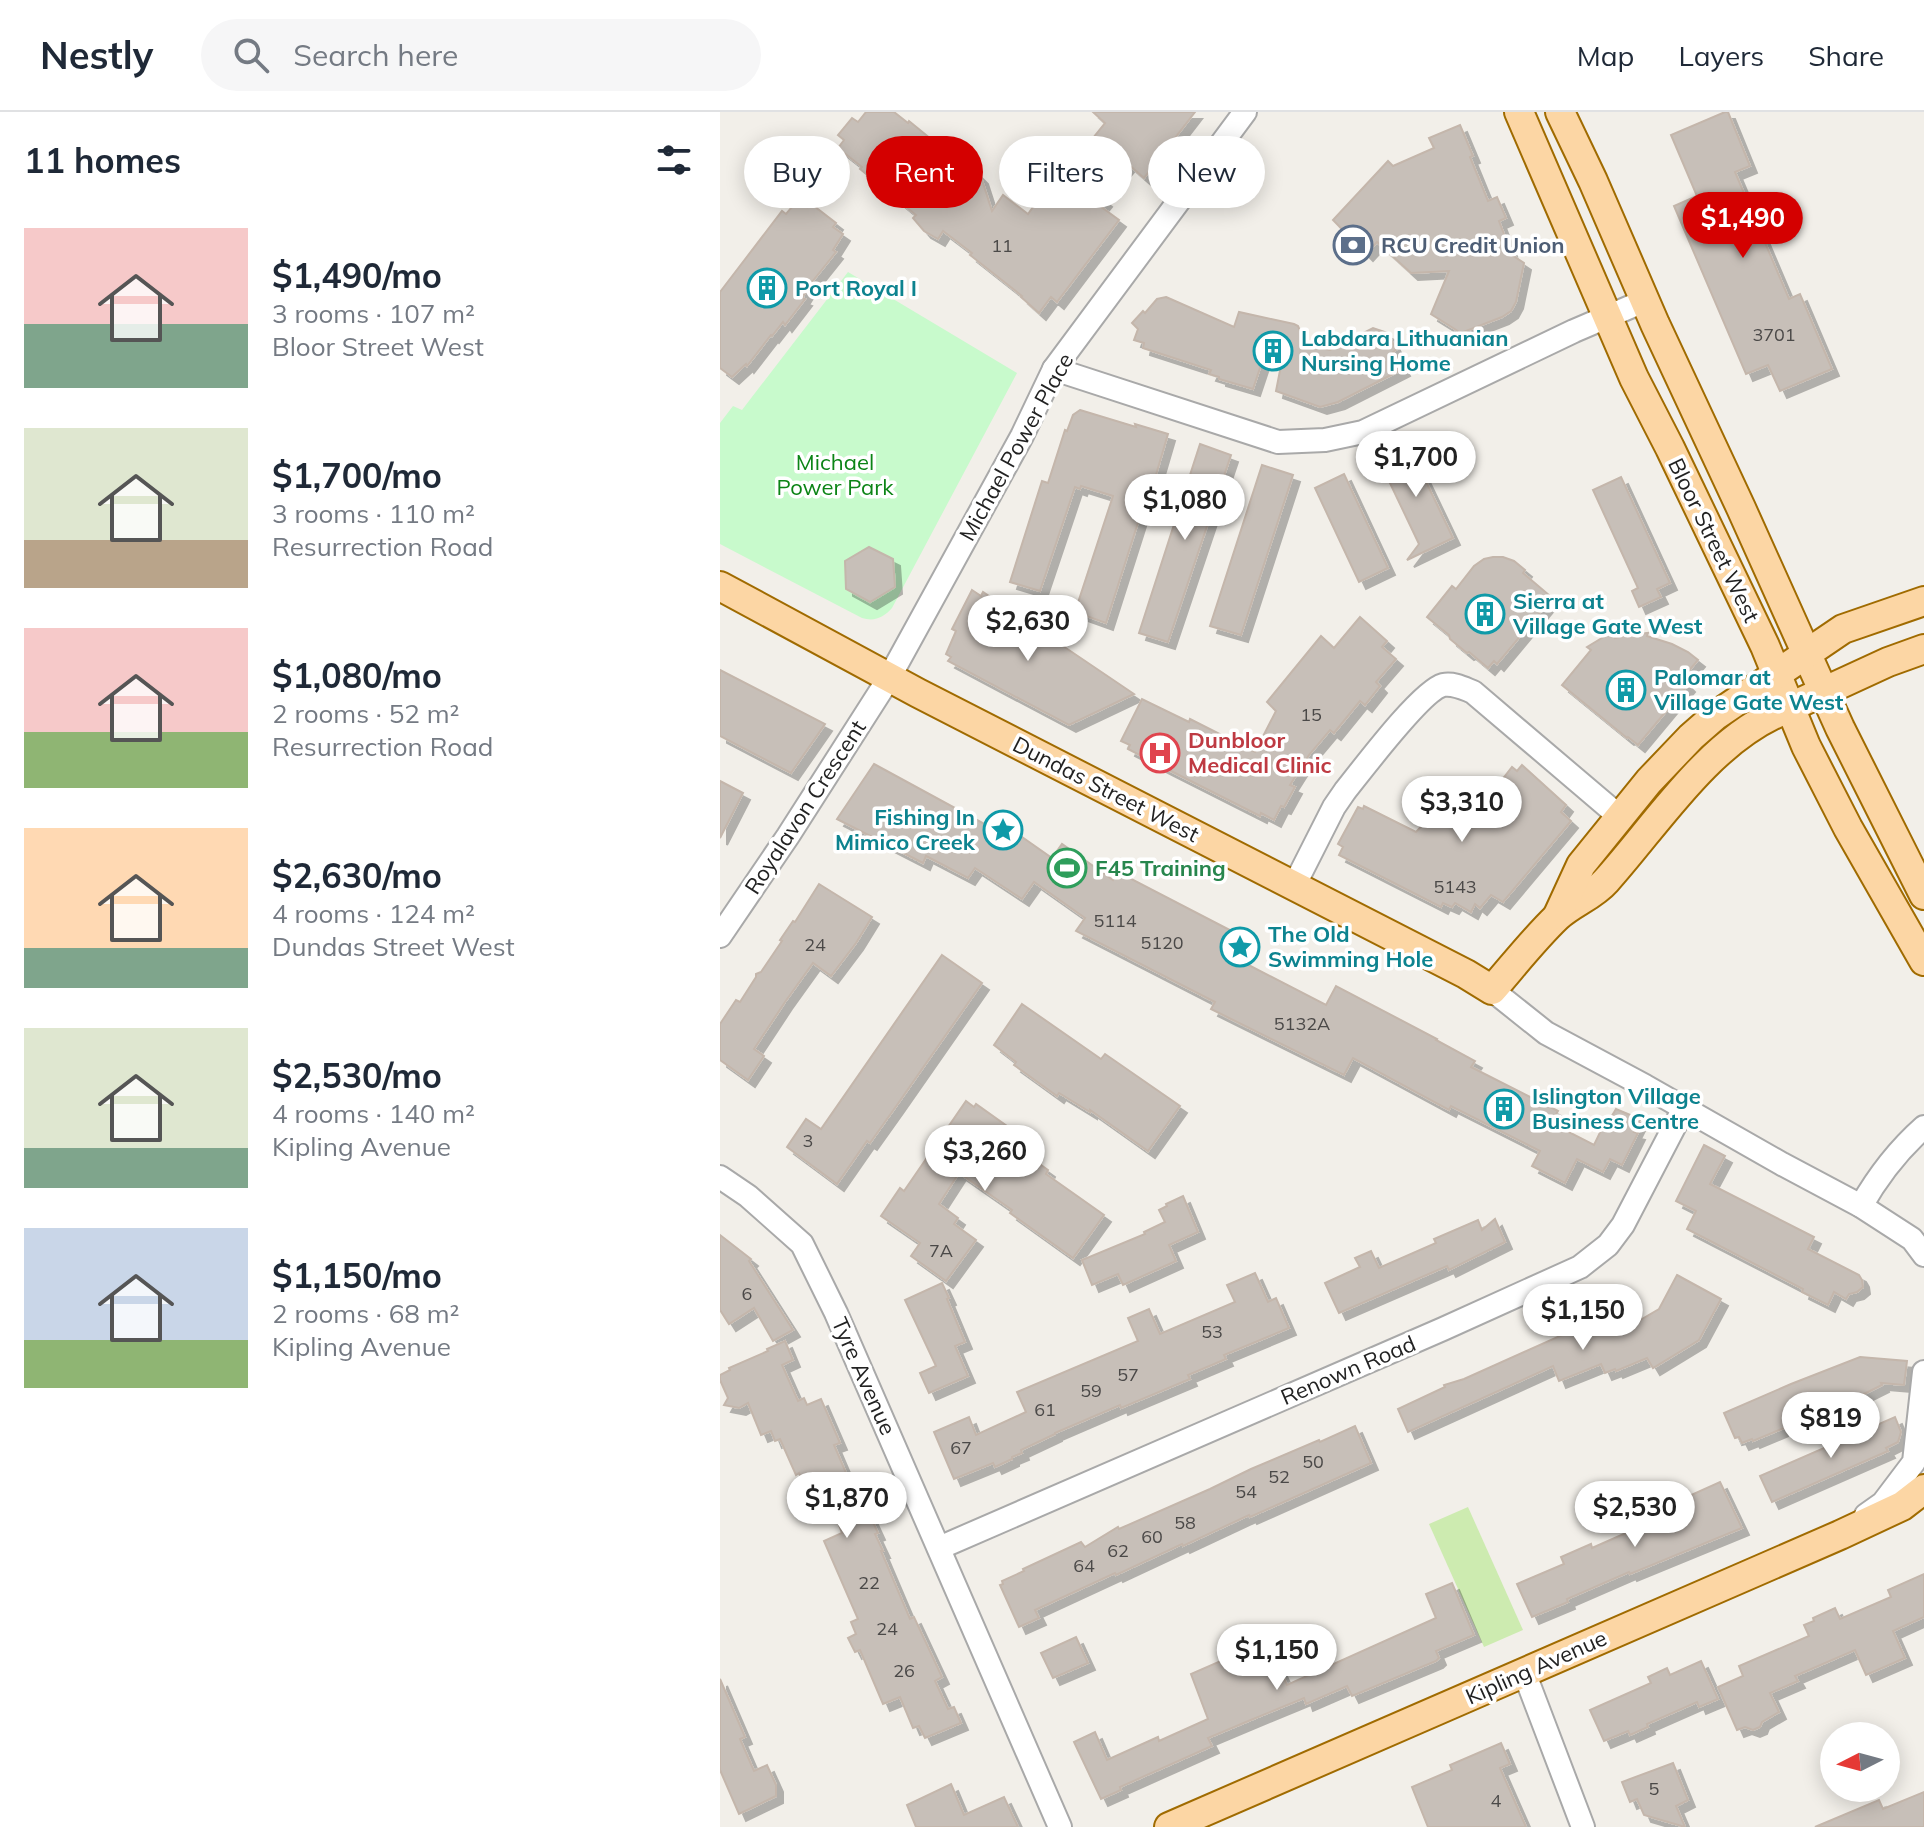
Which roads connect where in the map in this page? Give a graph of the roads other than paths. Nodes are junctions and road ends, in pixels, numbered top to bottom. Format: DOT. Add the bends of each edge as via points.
graph roads {
  1 [pos="1245,112"];
  2 [pos="1519,112"];
  3 [pos="1560,112"];
  4 [pos="1644,301"];
  5 [pos="1607,316"];
  6 [pos="1054,369"];
  7 [pos="720,586"];
  8 [pos="1924,601"];
  9 [pos="1924,649"];
  10 [pos="1807,654"];
  11 [pos="1777,675"];
  12 [pos="889,678"];
  13 [pos="1823,691"];
  14 [pos="1790,707"];
  15 [pos="1620,817"];
  16 [pos="1294,886"];
  17 [pos="1924,895"];
  18 [pos="1558,916"];
  19 [pos="720,936"];
  20 [pos="1924,961"];
  21 [pos="1492,990"];
  22 [pos="1684,1108"];
  23 [pos="1924,1127"];
  24 [pos="720,1177"];
  25 [pos="1861,1206"];
  26 [pos="1924,1255"];
  27 [pos="1924,1372"];
  28 [pos="1917,1500"];
  29 [pos="1840,1535"];
  30 [pos="939,1548"];
  31 [pos="1524,1672"];
  32 [pos="1060,1827"];
  33 [pos="1169,1827"];
  34 [pos="1583,1827"];
  1 -- 6 [label="street, Michael Power Place"];
  2 -- 5 [label="main road, Bloor Street West"];
  3 -- 4 [label="main road, Bloor Street West"];
  4 -- 5 [label="street"];
  4 -- 10 [label="main road, Bloor Street West"];
  5 -- 6 [label="street" via="1363,432 1325,440 1278,442"];
  5 -- 11 [label="main road, Bloor Street West"];
  6 -- 12 [label="street, Michael Power Place"];
  7 -- 12 [label="main road, Dundas Street West"];
  8 -- 10 [label="main road" via="1843,629"];
  9 -- 13 [label="main road"];
  10 -- 11 [label="main road"];
  10 -- 13 [label="main road, Bloor Street West"];
  11 -- 14 [label="main road, Bloor Street West"];
  11 -- 15 [label="main road" via="1691,737"];
  12 -- 16 [label="main road, Dundas Street West"];
  12 -- 19 [label="street, Royalavon Crescent"];
  13 -- 14 [label="main road"];
  13 -- 17 [label="main road, Bloor Street West"];
  14 -- 18 [label="main road" via="1760,721 1717,755 1603,884"];
  14 -- 20 [label="main road, Bloor Street West" via="1848,828"];
  15 -- 16 [label="street" via="1473,692 1445,685 1426,695 1345,791"];
  15 -- 18 [label="main road" via="1581,865"];
  16 -- 21 [label="main road, Dundas Street West"];
  18 -- 21 [label="main road"];
  21 -- 22 [label="street, Dundas Street West" via="1546,1033"];
  22 -- 25 [label="street, Dundas Street West"];
  22 -- 30 [label="street, Renown Road" via="1623,1225 1580,1267"];
  23 -- 25 [label="street" via="1888,1164"];
  24 -- 30 [label="street, Tyre Avenue" via="802,1244"];
  25 -- 26 [label="street, Dundas Street West" via="1912,1239"];
  27 -- 29 [label="street" via="1914,1462 1883,1503"];
  28 -- 29 [label="main road, Kipling Avenue"];
  29 -- 31 [label="main road, Kipling Avenue"];
  30 -- 32 [label="street, Tyre Avenue"];
  31 -- 33 [label="main road, Kipling Avenue"];
  31 -- 34 [label="street"];
}
